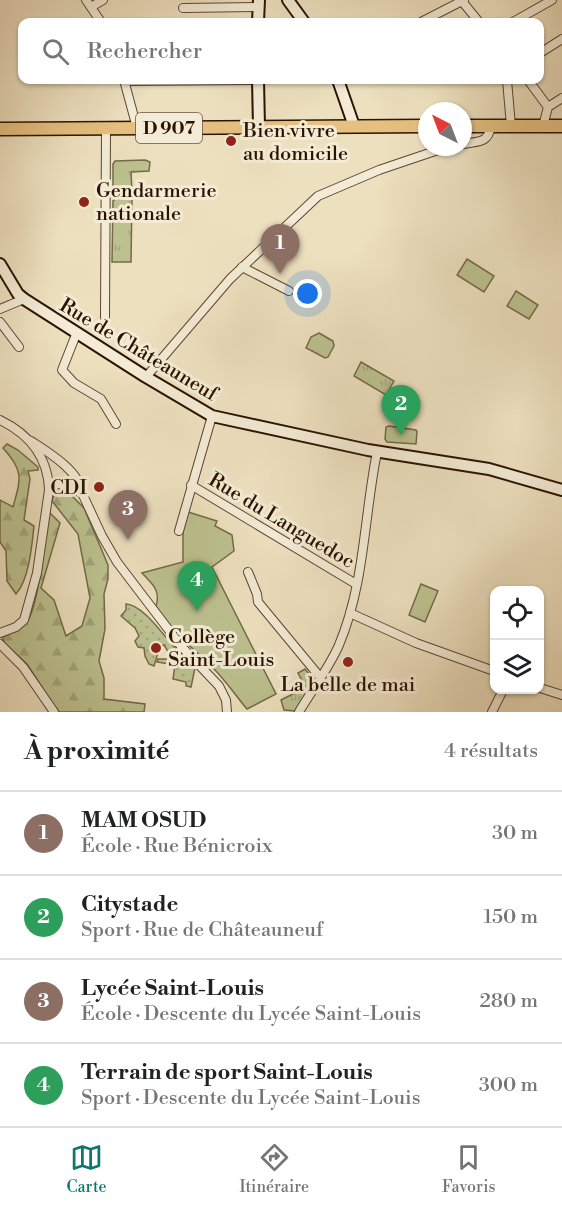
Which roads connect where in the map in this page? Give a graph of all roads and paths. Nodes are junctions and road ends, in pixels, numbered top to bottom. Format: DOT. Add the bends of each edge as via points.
graph roads {
  1 [pos="103,0"];
  2 [pos="288,0"];
  3 [pos="462,0"];
  4 [pos="552,0"];
  5 [pos="259,3"];
  6 [pos="89,4"];
  7 [pos="183,8"];
  8 [pos="98,18"];
  9 [pos="258,18"];
  10 [pos="301,18"];
  11 [pos="428,18"];
  12 [pos="476,18"];
  13 [pos="520,18"];
  14 [pos="562,39"];
  15 [pos="544,50"];
  16 [pos="125,84"];
  17 [pos="257,84"];
  18 [pos="339,84"];
  19 [pos="507,84"];
  20 [pos="531,84"];
  21 [pos="562,98"];
  22 [pos="548,107"];
  23 [pos="354,126"];
  24 [pos="418,126"];
  25 [pos="472,126"];
  26 [pos="491,126"];
  27 [pos="511,126"];
  28 [pos="543,126"];
  29 [pos="562,126"];
  30 [pos="259,127"];
  31 [pos="137,128"];
  32 [pos="0,129"];
  33 [pos="106,129"];
  34 [pos="472,142"];
  35 [pos="420,156"];
  36 [pos="0,264"];
  37 [pos="243,267"];
  38 [pos="289,291"];
  39 [pos="24,299"];
  40 [pos="0,309"];
  41 [pos="105,317"];
  42 [pos="0,322"];
  43 [pos="77,332"];
  44 [pos="19,347"];
  45 [pos="146,376"];
  46 [pos="212,416"];
  47 [pos="0,420"];
  48 [pos="116,424"];
  49 [pos="31,441"];
  50 [pos="377,452"];
  51 [pos="191,485"];
  52 [pos="49,490"];
  53 [pos="562,490"];
  54 [pos="82,493"];
  55 [pos="179,531"];
  56 [pos="248,572"];
  57 [pos="356,584"];
  58 [pos="350,613"];
  59 [pos="0,633"];
  60 [pos="0,644"];
  61 [pos="490,669"];
  62 [pos="320,677"];
  63 [pos="544,689"];
  64 [pos="501,694"];
  65 [pos="562,695"];
  66 [pos="54,712"];
  67 [pos="227,712"];
  68 [pos="299,712"];
  69 [pos="493,712"];
  1 -- 6 [label="street"];
  2 -- 10 [label="main road"];
  3 -- 11 [label="street"];
  3 -- 12 [label="street"];
  4 -- 13 [label="street"];
  5 -- 7 [label="street"];
  5 -- 9 [label="main road"];
  6 -- 8 [label="street"];
  14 -- 15 [label="street"];
  16 -- 31 [label="street"];
  17 -- 30 [label="main road"];
  18 -- 23 [label="main road"];
  19 -- 27 [label="street"];
  20 -- 22 [label="street"];
  21 -- 22 [label="street"];
  22 -- 28 [label="street"];
  23 -- 24 [label="main road, D 907"];
  23 -- 30 [label="main road, D 907"];
  25 -- 26 [label="main road"];
  26 -- 27 [label="main road"];
  26 -- 34 [label="street" via="487,139"];
  27 -- 28 [label="main road"];
  28 -- 29 [label="main road"];
  30 -- 31 [label="main road, D 907"];
  31 -- 33 [label="main road, D 907"];
  32 -- 33 [label="main road, D 907"];
  33 -- 41 [label="street"];
  35 -- 37 [label="street" via="318,196"];
  36 -- 39 [label="main road, Rue de Châteauneuf"];
  37 -- 38 [label="street"];
  37 -- 45 [label="street"];
  39 -- 40 [label="street"];
  39 -- 43 [label="main road, Rue de Châteauneuf"];
  42 -- 44 [label="street"];
  43 -- 45 [label="main road, Rue de Châteauneuf"];
  43 -- 48 [label="street" via="62,370 101,399"];
  45 -- 46 [label="main road, Rue de Châteauneuf"];
  46 -- 50 [label="main road, Rue de Châteauneuf"];
  46 -- 51 [label="street, Rue du Languedoc"];
  47 -- 49 [label="street"];
  49 -- 52 [label="street" via="46,466"];
  49 -- 54 [label="street" via="63,463 82,487"];
  50 -- 53 [label="main road, Rue de Châteauneuf" via="479,467"];
  50 -- 57 [label="street" via="363,560"];
  51 -- 55 [label="street"];
  51 -- 57 [label="street, Rue du Languedoc"];
  52 -- 54 [label="street" via="59,483"];
  52 -- 59 [label="street" via="37,573 24,620"];
  54 -- 67 [label="street" via="117,562 164,625 219,686"];
  56 -- 62 [label="street" via="258,602"];
  57 -- 58 [label="street"];
  58 -- 61 [label="street" via="416,643"];
  58 -- 62 [label="street" via="338,646"];
  60 -- 66 [label="street" via="23,666"];
  62 -- 68 [label="street"];
  63 -- 65 [label="street"];
  64 -- 69 [label="street"];
}
